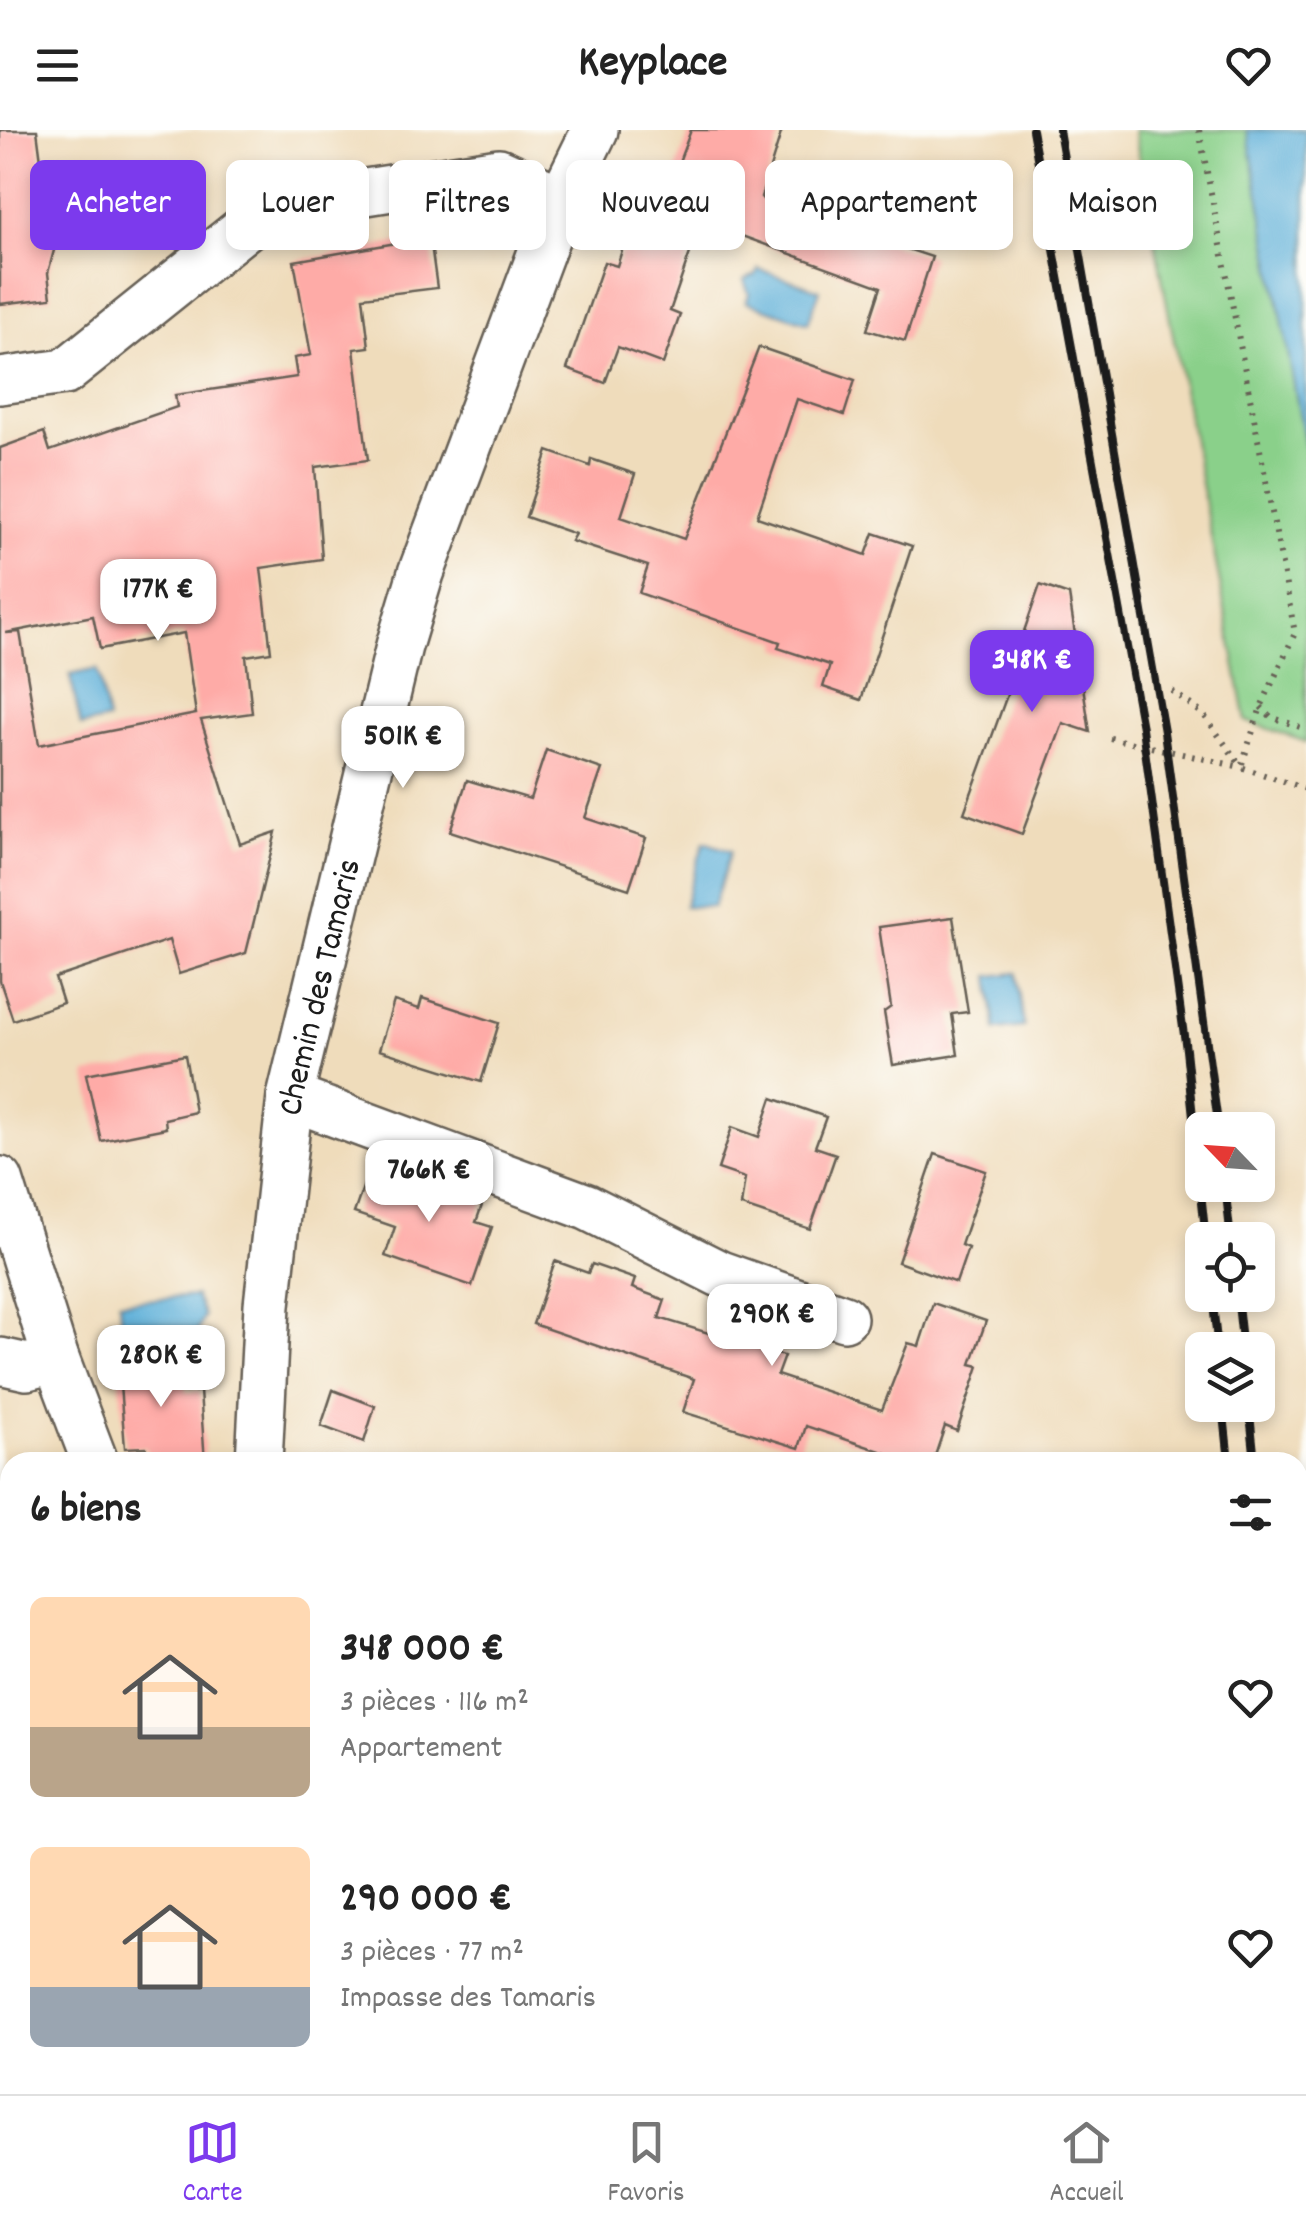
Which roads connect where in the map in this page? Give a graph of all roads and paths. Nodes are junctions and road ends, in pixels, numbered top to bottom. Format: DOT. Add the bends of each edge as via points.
graph roads {
  1 [pos="595,130"];
  2 [pos="1199,130"];
  3 [pos="561,199"];
  4 [pos="0,381"];
  5 [pos="1172,691"];
  6 [pos="1262,707"];
  7 [pos="1306,730"];
  8 [pos="1110,738"];
  9 [pos="1241,767"];
  10 [pos="1306,789"];
  11 [pos="290,1097"];
  12 [pos="0,1180"];
  13 [pos="844,1318"];
  14 [pos="56,1359"];
  15 [pos="0,1360"];
  16 [pos="91,1452"];
  17 [pos="260,1452"];
  1 -- 3 [label="street, Chemin des Tamaris"];
  2 -- 6 [label="path" via="1295,633"];
  3 -- 4 [label="street" via="499,172 270,207 65,372"];
  3 -- 11 [label="street, Chemin des Tamaris" via="421,572"];
  5 -- 9 [label="path" via="1204,714"];
  6 -- 7 [label="path"];
  6 -- 9 [label="path"];
  8 -- 9 [label="path"];
  9 -- 10 [label="path"];
  11 -- 13 [label="street" via="587,1207 720,1274"];
  11 -- 17 [label="street, Chemin des Tamaris" via="267,1305"];
  12 -- 14 [label="street"];
  14 -- 15 [label="street" via="27,1367"];
  14 -- 16 [label="street"];
}
